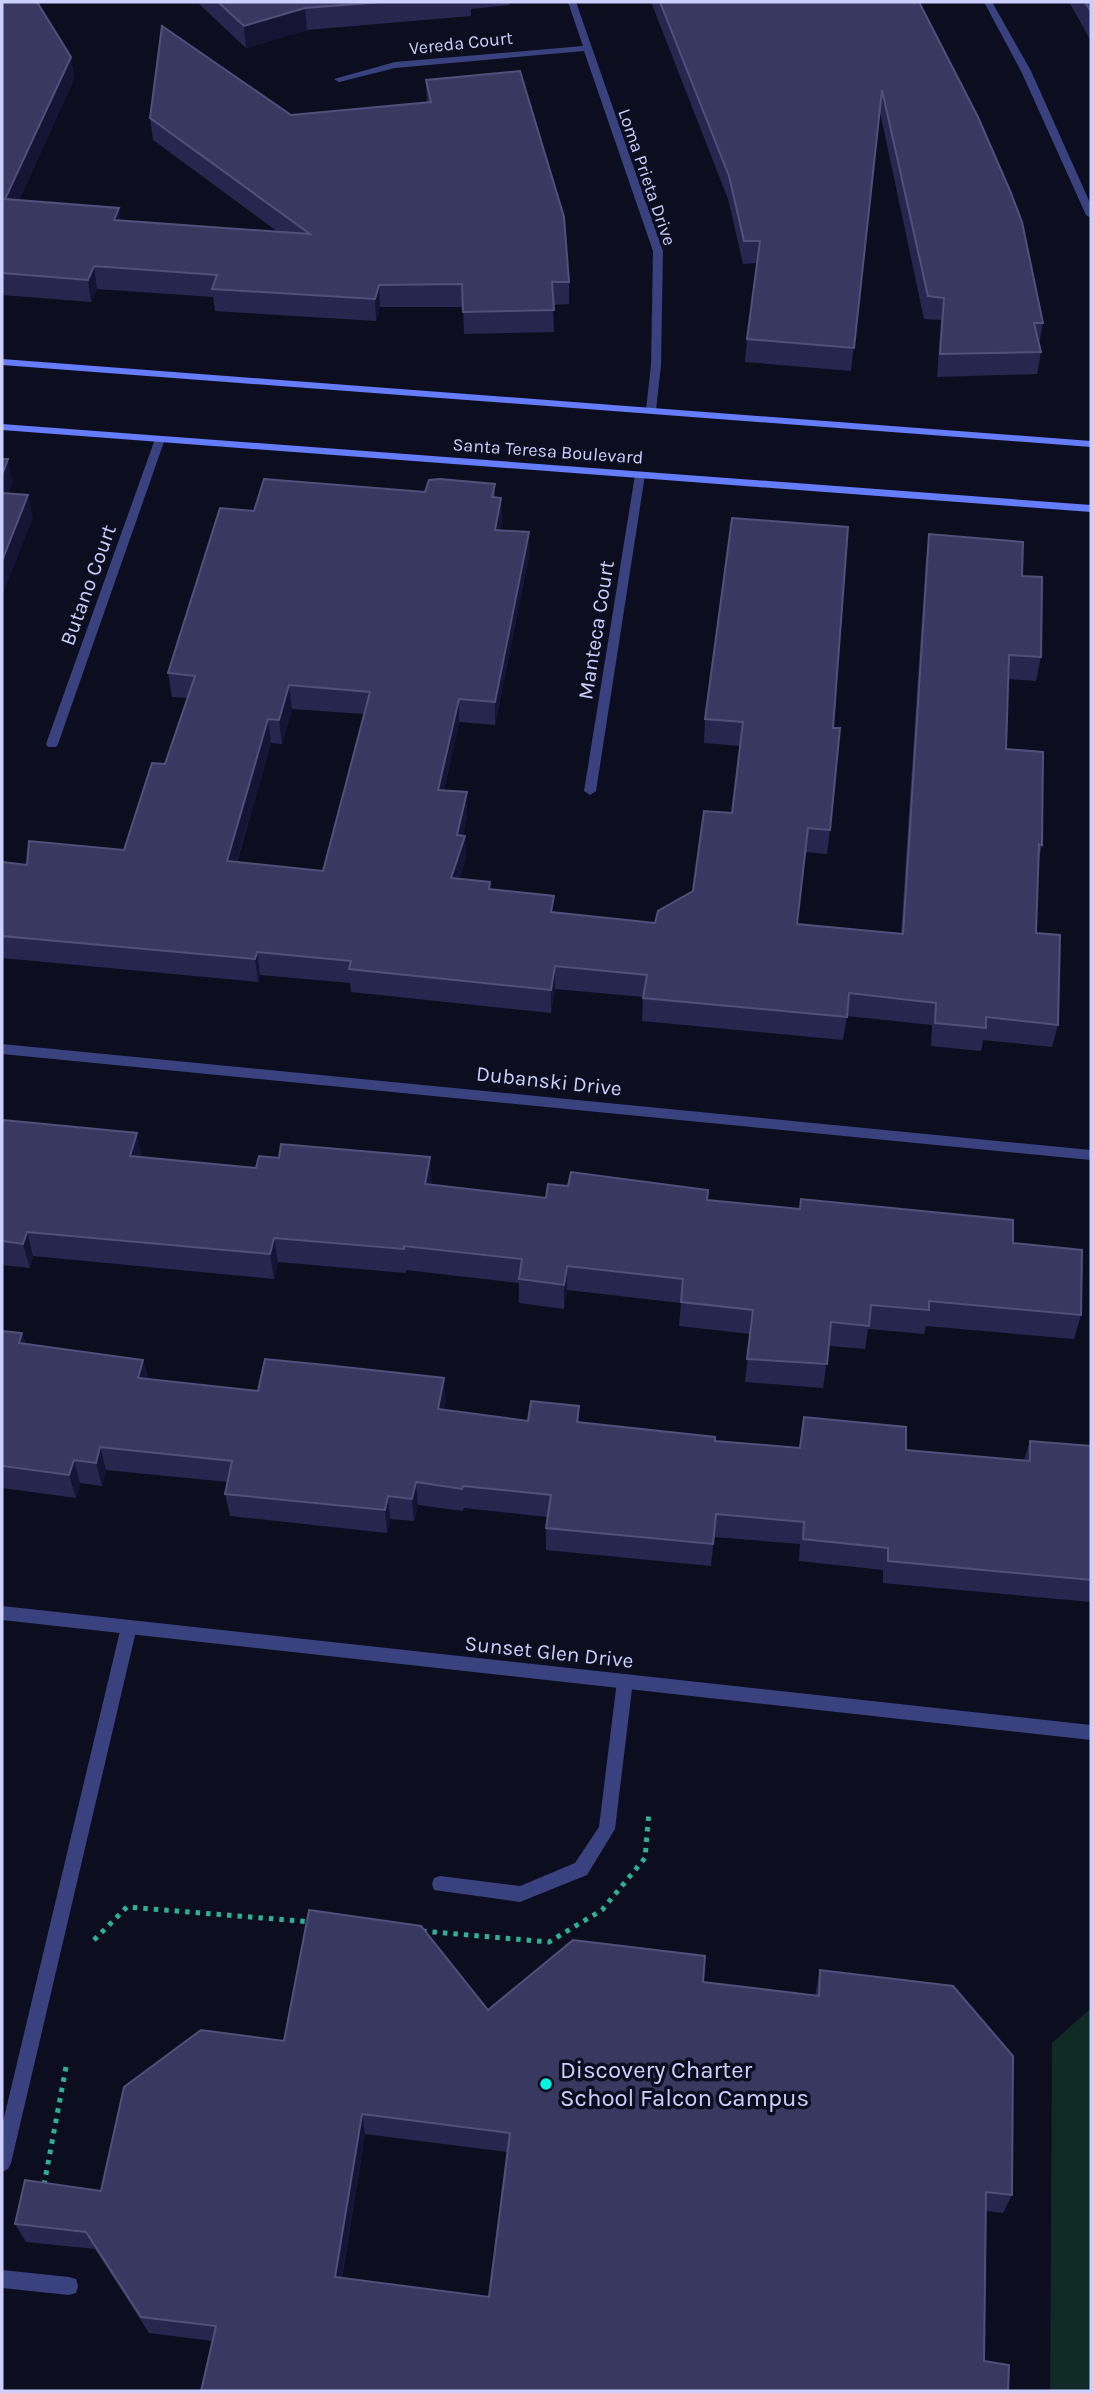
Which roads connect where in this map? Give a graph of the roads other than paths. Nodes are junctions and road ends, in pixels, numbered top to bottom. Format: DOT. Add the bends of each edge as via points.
graph roads {
  1 [pos="572,2"];
  2 [pos="988,2"];
  3 [pos="587,48"];
  4 [pos="339,79"];
  5 [pos="1091,215"];
  6 [pos="2,362"];
  7 [pos="651,410"];
  8 [pos="2,427"];
  9 [pos="160,439"];
  10 [pos="1091,444"];
  11 [pos="640,475"];
  12 [pos="1091,509"];
  13 [pos="51,744"];
  14 [pos="590,792"];
  15 [pos="2,1049"];
  16 [pos="1091,1155"];
  17 [pos="2,1613"];
  18 [pos="129,1627"];
  19 [pos="625,1681"];
  20 [pos="1091,1733"];
  21 [pos="440,1884"];
  22 [pos="2,2163"];
  23 [pos="2,2279"];
  24 [pos="69,2286"];
  1 -- 3 [label="street, Loma Prieta Drive"];
  2 -- 5 [label="street" via="1026,71"];
  3 -- 4 [label="street, Vereda Court" via="396,65"];
  3 -- 7 [label="street, Loma Prieta Drive" via="658,251"];
  6 -- 7 [label="main road"];
  7 -- 10 [label="main road"];
  8 -- 9 [label="main road, Santa Teresa Boulevard"];
  9 -- 11 [label="main road, Santa Teresa Boulevard"];
  9 -- 13 [label="street, Butano Court"];
  11 -- 12 [label="main road, Santa Teresa Boulevard"];
  11 -- 14 [label="street, Manteca Court"];
  15 -- 16 [label="street, Dubanski Drive"];
  17 -- 18 [label="street, Sunset Glen Drive"];
  18 -- 19 [label="street, Sunset Glen Drive"];
  18 -- 22 [label="street"];
  19 -- 20 [label="street, Sunset Glen Drive"];
  19 -- 21 [label="street" via="607,1829 581,1869 520,1895"];
  23 -- 24 [label="street"];
}
